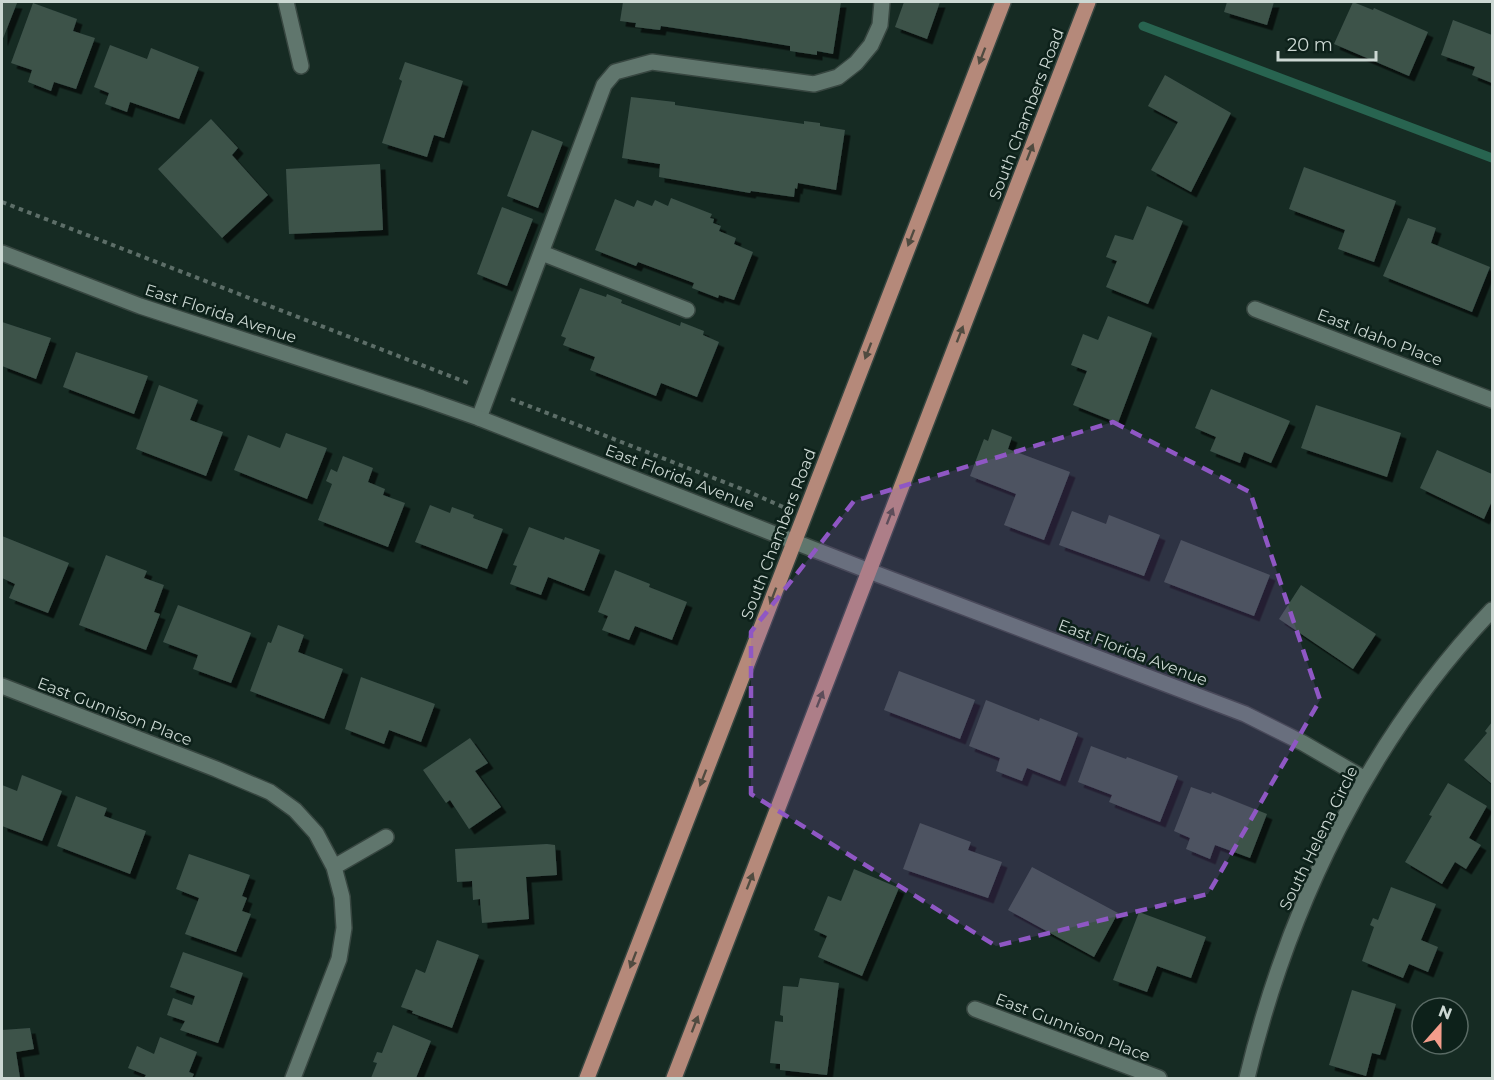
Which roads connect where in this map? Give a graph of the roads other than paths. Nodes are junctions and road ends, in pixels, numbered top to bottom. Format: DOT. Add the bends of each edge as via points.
graph roads {
  1 [pos="286,2"];
  2 [pos="882,2"];
  3 [pos="1003,2"];
  4 [pos="1088,2"];
  5 [pos="301,66"];
  6 [pos="2,253"];
  7 [pos="542,253"];
  8 [pos="1255,309"];
  9 [pos="687,310"];
  10 [pos="1492,400"];
  11 [pos="479,418"];
  12 [pos="795,542"];
  13 [pos="869,571"];
  14 [pos="1492,610"];
  15 [pos="2,686"];
  16 [pos="1365,778"];
  17 [pos="386,837"];
  18 [pos="334,867"];
  19 [pos="975,1009"];
  20 [pos="292,1078"];
  21 [pos="587,1078"];
  22 [pos="674,1078"];
  23 [pos="1159,1078"];
  24 [pos="1247,1078"];
  1 -- 5 [label="street"];
  2 -- 7 [label="street" via="880,25 871,45 856,63 838,77 813,84 652,62 615,72 604,85"];
  3 -- 12 [label="main road, South Chambers Road, one-way"];
  13 -- 4 [label="main road, South Chambers Road, one-way"];
  6 -- 11 [label="street, East Florida Avenue" via="140,306"];
  7 -- 9 [label="street"];
  7 -- 11 [label="street"];
  8 -- 10 [label="street, East Idaho Place"];
  11 -- 12 [label="street, East Florida Avenue"];
  12 -- 13 [label="street, East Florida Avenue"];
  12 -- 21 [label="main road, South Chambers Road, one-way"];
  13 -- 16 [label="street, East Florida Avenue" via="1245,714"];
  22 -- 13 [label="main road, South Chambers Road, one-way"];
  14 -- 16 [label="street, South Helena Circle" via="1432,681"];
  15 -- 18 [label="street, East Gunnison Place" via="270,792 295,810 315,833"];
  16 -- 24 [label="street, South Helena Circle" via="1318,870 1290,936"];
  17 -- 18 [label="street"];
  18 -- 20 [label="street, East Gunnison Place" via="342,897 344,928 339,959"];
  19 -- 23 [label="street, East Gunnison Place"];
}
